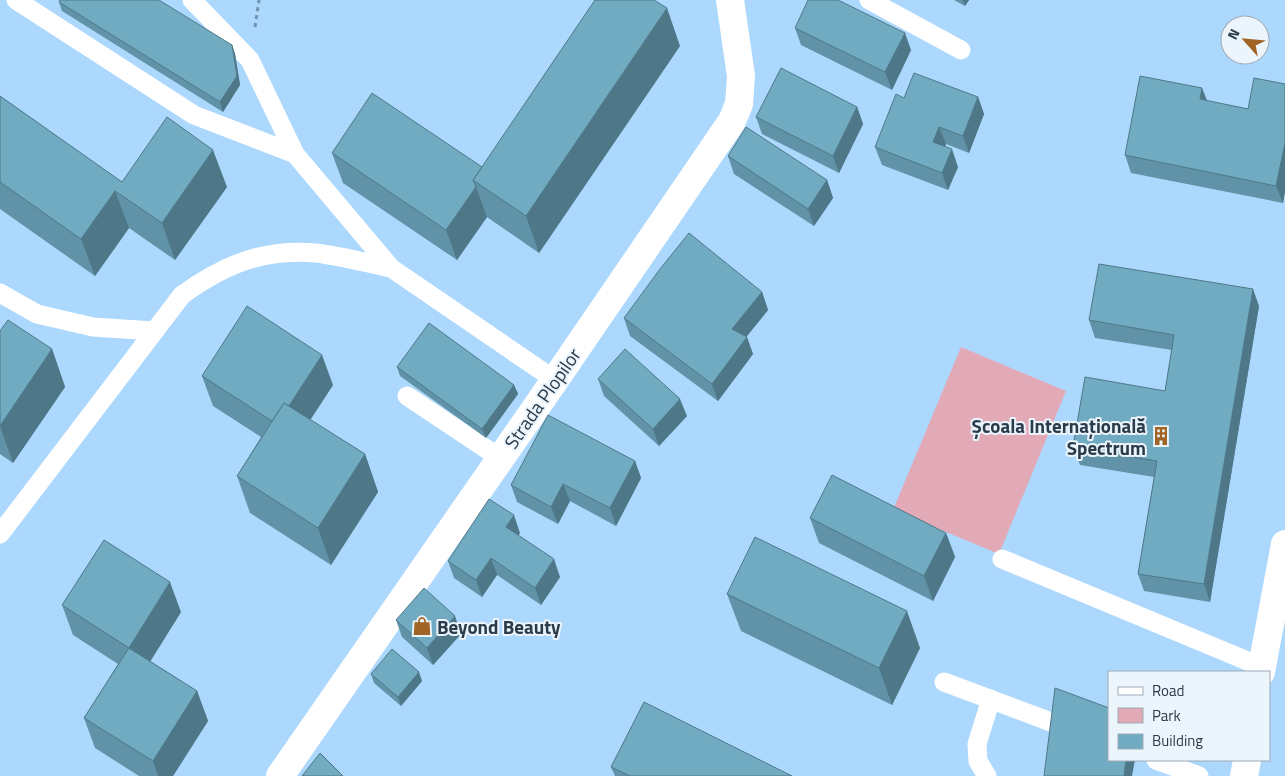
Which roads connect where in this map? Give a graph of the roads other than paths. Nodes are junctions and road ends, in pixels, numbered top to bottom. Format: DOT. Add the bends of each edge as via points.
graph roads {
  1 [pos="16,0"];
  2 [pos="192,0"];
  3 [pos="730,0"];
  4 [pos="869,0"];
  5 [pos="961,50"];
  6 [pos="295,154"];
  7 [pos="391,268"];
  8 [pos="0,292"];
  9 [pos="154,331"];
  10 [pos="555,380"];
  11 [pos="407,396"];
  12 [pos="500,458"];
  13 [pos="0,534"];
  14 [pos="1285,544"];
  15 [pos="1002,559"];
  16 [pos="1262,670"];
  17 [pos="944,682"];
  18 [pos="991,699"];
  19 [pos="1059,725"];
  20 [pos="1159,761"];
  21 [pos="1247,761"];
  22 [pos="280,776"];
  23 [pos="986,776"];
  24 [pos="1199,776"];
  25 [pos="1244,776"];
  1 -- 6 [label="lane" via="194,115"];
  2 -- 6 [label="lane" via="250,60"];
  3 -- 10 [label="street, Strada Plopilor" via="741,76 739,104 732,121"];
  4 -- 5 [label="lane"];
  6 -- 7 [label="lane"];
  7 -- 9 [label="lane" via="317,253 281,252 241,261 207,277 182,295"];
  7 -- 10 [label="lane"];
  8 -- 9 [label="lane" via="37,314 93,327"];
  9 -- 13 [label="lane"];
  10 -- 12 [label="street, Strada Plopilor"];
  11 -- 12 [label="lane"];
  12 -- 22 [label="street, Strada Plopilor"];
  14 -- 16 [label="street"];
  15 -- 16 [label="lane"];
  17 -- 18 [label="lane"];
  18 -- 19 [label="lane"];
  18 -- 23 [label="lane" via="977,744 978,761"];
  20 -- 24 [label="lane"];
  21 -- 25 [label="street"];
}
